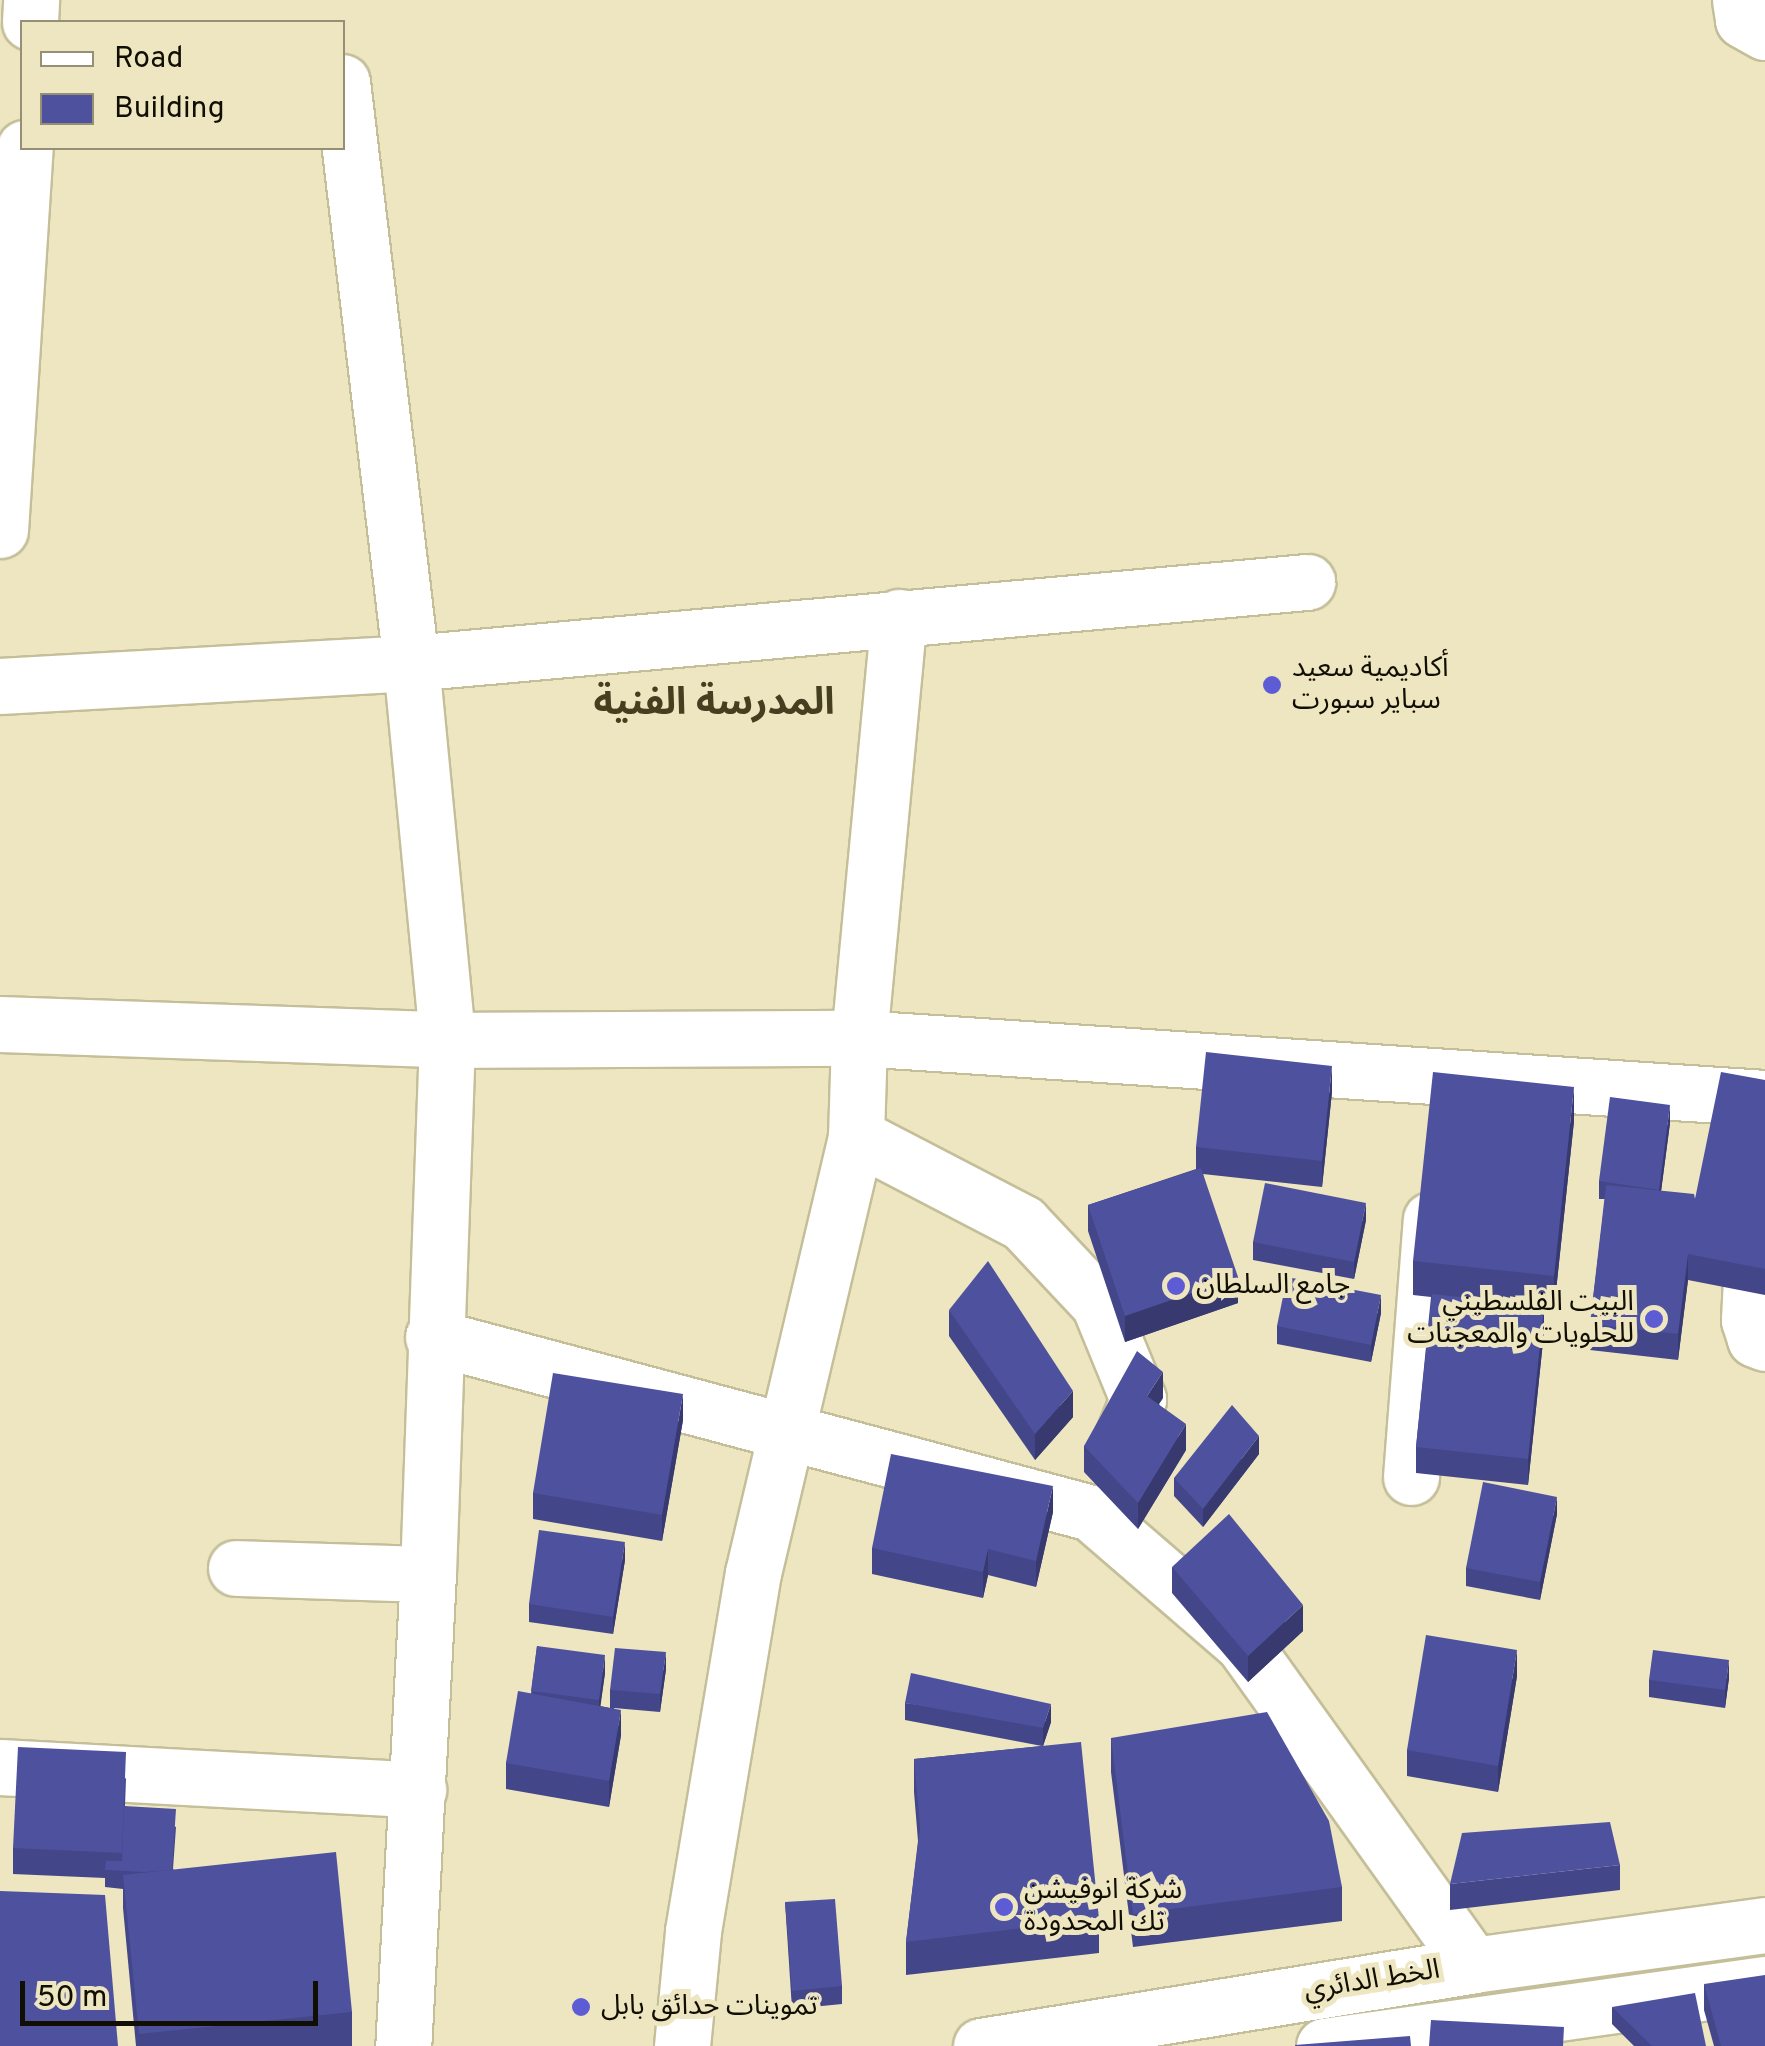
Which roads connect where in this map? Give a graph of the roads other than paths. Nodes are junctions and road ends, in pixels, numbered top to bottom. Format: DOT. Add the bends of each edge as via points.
graph roads {
  1 [pos="1740,0"];
  2 [pos="1765,32"];
  3 [pos="345,107"];
  4 [pos="25,150"];
  5 [pos="5,356"];
  6 [pos="0,530"];
  7 [pos="1307,582"];
  8 [pos="899,617"];
  9 [pos="411,663"];
  10 [pos="0,686"];
  11 [pos="0,1024"];
  12 [pos="858,1038"];
  13 [pos="447,1040"];
  14 [pos="1442,1078"];
  15 [pos="1763,1098"];
  16 [pos="856,1136"];
  17 [pos="433,1338"];
  18 [pos="1765,1343"];
  19 [pos="787,1435"];
  20 [pos="1411,1477"];
  21 [pos="1091,1514"];
  22 [pos="236,1568"];
  23 [pos="428,1574"];
  24 [pos="0,1767"];
  25 [pos="418,1790"];
  26 [pos="1765,1925"];
  27 [pos="1473,1965"];
  28 [pos="1765,1984"];
  29 [pos="1613,2005"];
  30 [pos="402,2046"];
  31 [pos="682,2046"];
  32 [pos="981,2046"];
  33 [pos="1324,2046"];
  34 [pos="1660,2046"];
  1 -- 2 [label="street" via="1742,20"];
  3 -- 9 [label="street"];
  4 -- 5 [label="street"];
  5 -- 6 [label="street"];
  7 -- 8 [label="street"];
  8 -- 9 [label="street"];
  8 -- 12 [label="street"];
  9 -- 10 [label="street"];
  9 -- 13 [label="street"];
  11 -- 13 [label="street"];
  12 -- 13 [label="street"];
  12 -- 14 [label="street"];
  12 -- 16 [label="street"];
  13 -- 17 [label="street"];
  14 -- 15 [label="street"];
  14 -- 20 [label="street"];
  15 -- 18 [label="street" via="1749,1320 1755,1340"];
  16 -- 19 [label="street"];
  16 -- 21 [label="street" via="1023,1223 1098,1304 1138,1399"];
  17 -- 19 [label="street"];
  17 -- 23 [label="street"];
  19 -- 21 [label="street"];
  19 -- 31 [label="street" via="753,1573 693,1931"];
  21 -- 27 [label="street" via="1244,1644"];
  22 -- 23 [label="street"];
  23 -- 25 [label="street"];
  24 -- 25 [label="street"];
  25 -- 30 [label="street"];
  26 -- 27 [label="street, الخط الدائري"];
  27 -- 32 [label="street, الخط الدائري"];
  28 -- 29 [label="street, الخط الدائري"];
  29 -- 33 [label="street, الخط الدائري"];
  29 -- 34 [label="street"];
}
